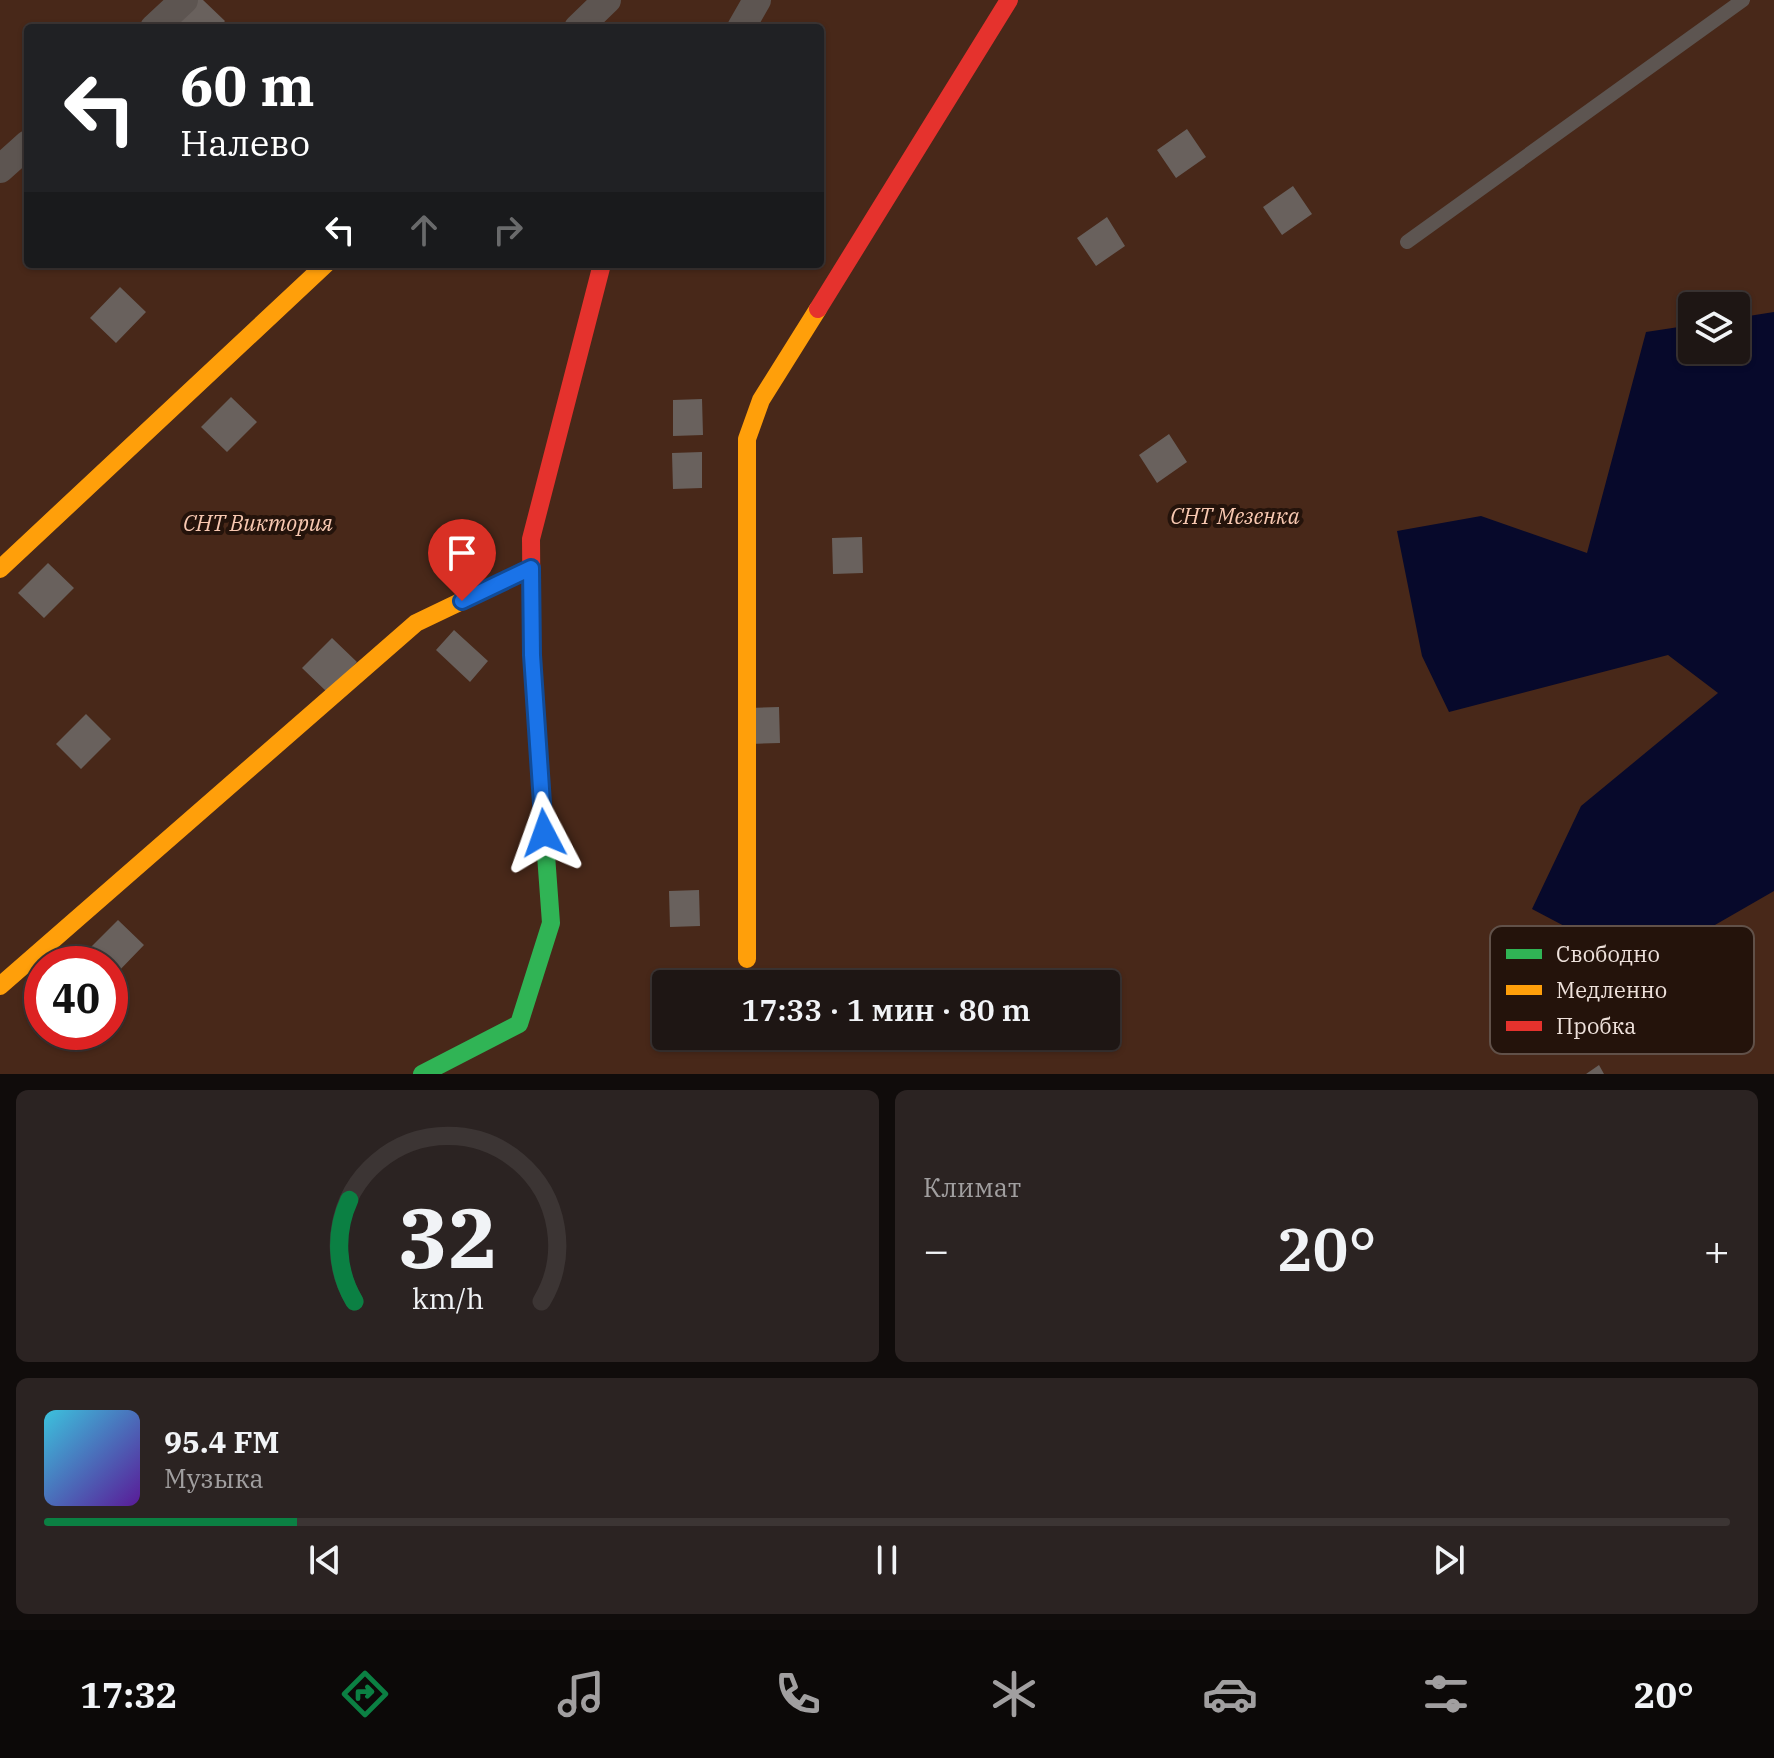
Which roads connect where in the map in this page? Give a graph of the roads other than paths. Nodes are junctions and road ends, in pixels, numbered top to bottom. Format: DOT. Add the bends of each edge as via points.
graph roads {
  1 [pos="184,0"];
  2 [pos="607,0"];
  3 [pos="757,0"];
  4 [pos="1009,0"];
  5 [pos="1743,0"];
  6 [pos="158,24"];
  7 [pos="582,24"];
  8 [pos="743,24"];
  9 [pos="24,148"];
  10 [pos="0,169"];
  11 [pos="1407,242"];
  12 [pos="322,268"];
  13 [pos="601,268"];
  14 [pos="531,568"];
  15 [pos="0,569"];
  16 [pos="747,959"];
  17 [pos="0,986"];
  18 [pos="422,1074"];
  1 -- 6 [label="street"];
  2 -- 7 [label="street"];
  3 -- 8 [label="street"];
  4 -- 16 [label="street" via="761,400 747,439"];
  5 -- 11 [label="lane"];
  9 -- 10 [label="street"];
  12 -- 15 [label="street"];
  13 -- 14 [label="street" via="531,539"];
  14 -- 17 [label="street" via="416,623"];
  14 -- 18 [label="street" via="551,923 519,1024"];
}
